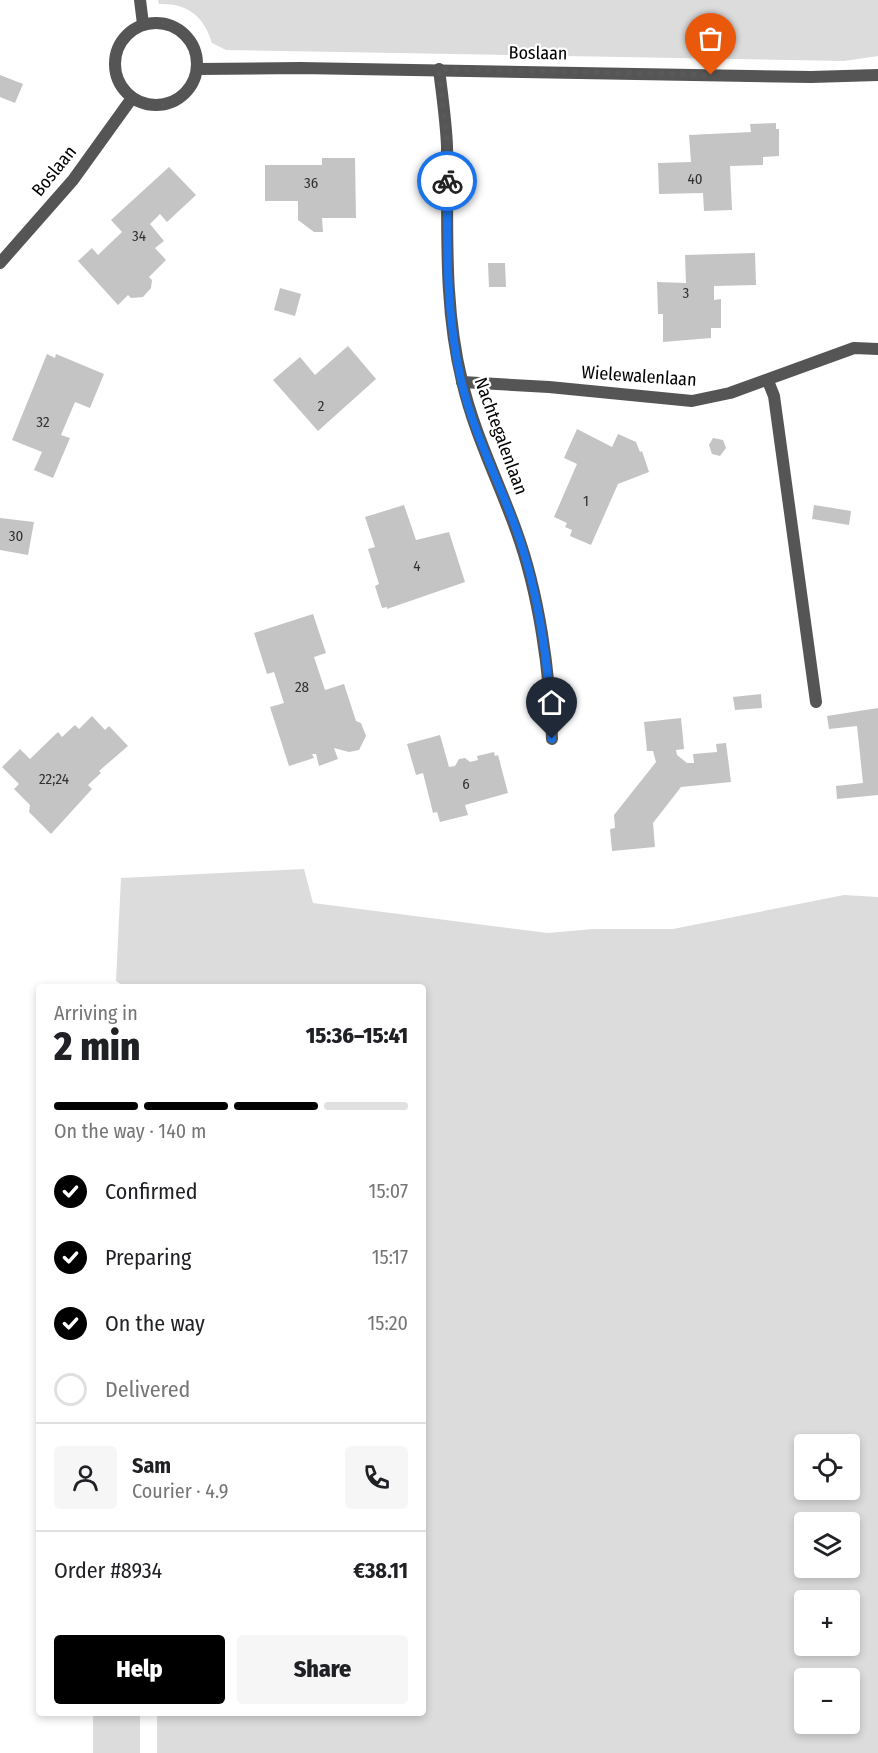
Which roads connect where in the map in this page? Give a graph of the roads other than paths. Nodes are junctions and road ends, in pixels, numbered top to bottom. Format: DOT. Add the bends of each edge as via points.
graph roads {
  1 [pos="140,0"];
  2 [pos="142,24"];
  3 [pos="197,69"];
  4 [pos="439,69"];
  5 [pos="878,75"];
  6 [pos="132,98"];
  7 [pos="0,263"];
  8 [pos="878,349"];
  9 [pos="768,381"];
  10 [pos="462,382"];
  11 [pos="816,702"];
  12 [pos="552,739"];
  1 -- 2 [label="street"];
  2 -- 3 [label="street" via="154,22 177,28 193,45"];
  2 -- 6 [label="street" via="119,44 115,58 115,73"];
  3 -- 4 [label="street, Boslaan"];
  3 -- 6 [label="street" via="188,91 173,101 155,106"];
  4 -- 5 [label="street, Boslaan"];
  4 -- 10 [label="street, Nachtegalenlaan" via="447,143 452,335"];
  6 -- 7 [label="street, Boslaan" via="73,180"];
  8 -- 9 [label="street, Wielewalenlaan" via="854,348"];
  9 -- 10 [label="street, Wielewalenlaan" via="692,401"];
  9 -- 11 [label="street" via="774,396"];
  10 -- 12 [label="street, Nachtegalenlaan" via="517,531 532,586 551,689"];
}
